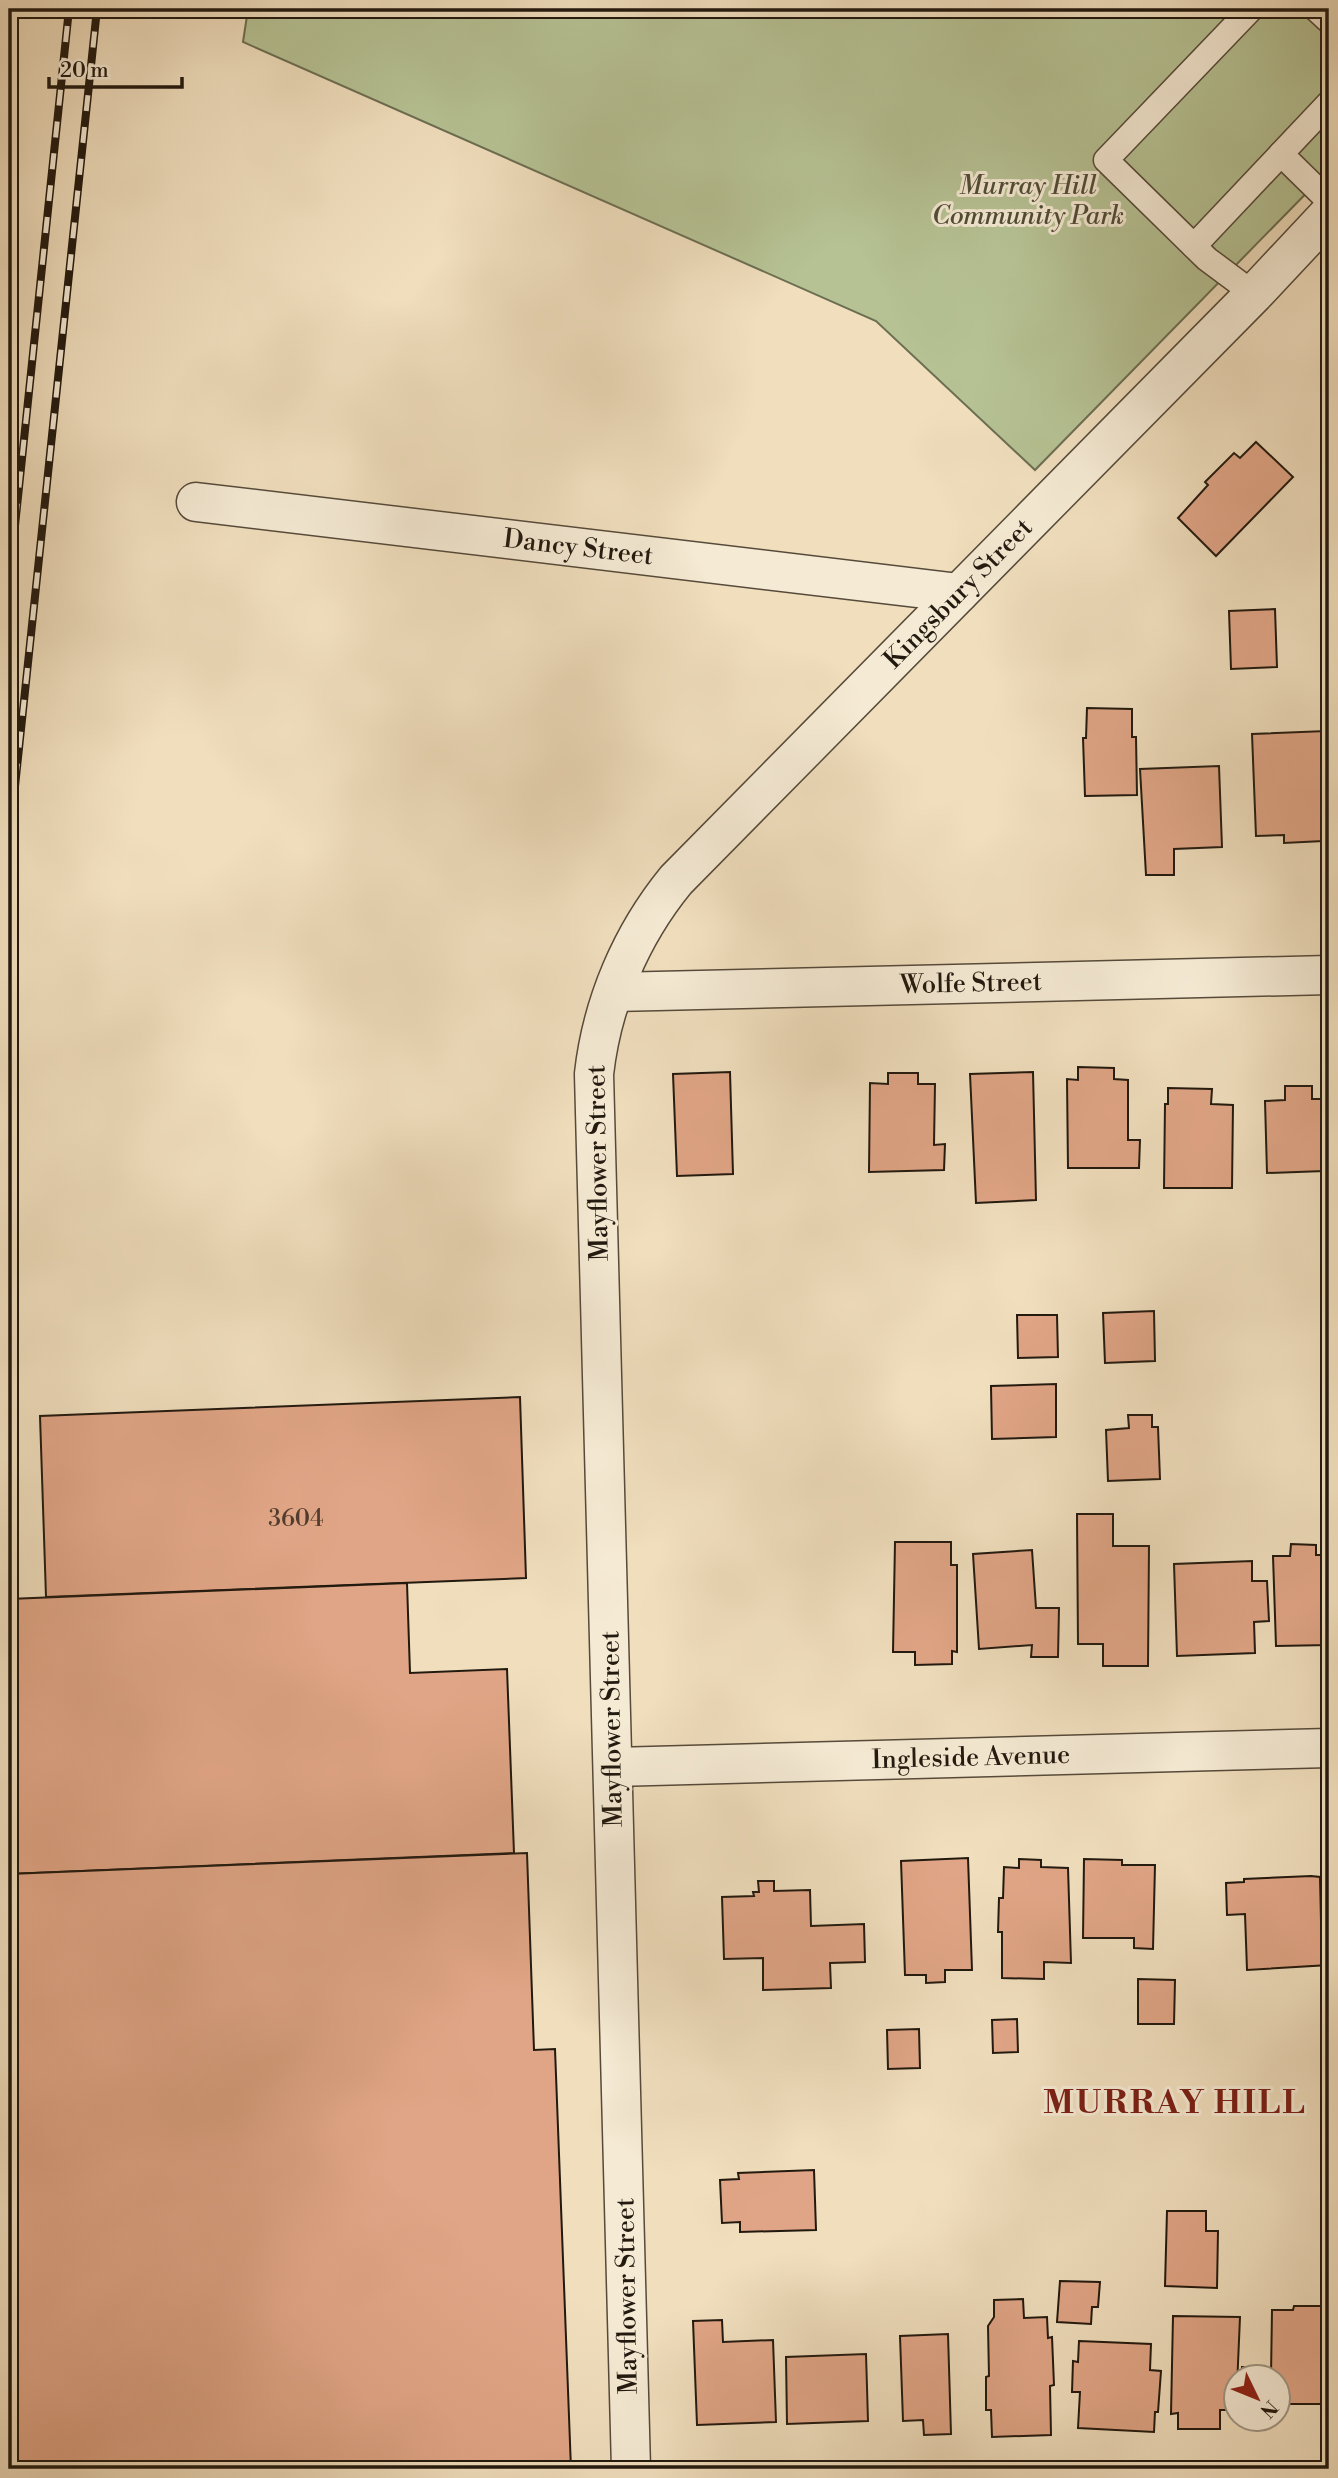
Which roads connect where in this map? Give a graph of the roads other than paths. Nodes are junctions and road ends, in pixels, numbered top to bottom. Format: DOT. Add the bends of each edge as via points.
graph roads {
  1 [pos="1251,9"];
  2 [pos="1316,9"];
  3 [pos="1329,21"];
  4 [pos="1329,103"];
  5 [pos="1280,154"];
  6 [pos="1329,201"];
  7 [pos="1329,214"];
  8 [pos="1194,246"];
  9 [pos="1254,294"];
  10 [pos="196,502"];
  11 [pos="959,593"];
  12 [pos="1329,975"];
  13 [pos="614,992"];
  14 [pos="1329,1748"];
  15 [pos="614,1767"];
  16 [pos="631,2469"];
  1 -- 8 [label="lane" via="1106,160"];
  2 -- 3 [label="lane"];
  4 -- 5 [label="lane"];
  5 -- 6 [label="lane"];
  5 -- 8 [label="lane"];
  7 -- 9 [label="street, Kingsbury Street"];
  8 -- 9 [label="lane"];
  9 -- 11 [label="street, Kingsbury Street"];
  10 -- 11 [label="street, Dancy Street"];
  11 -- 13 [label="street, Kingsbury Street" via="676,880 630,947"];
  12 -- 13 [label="street, Wolfe Street"];
  13 -- 15 [label="street, Mayflower Street" via="594,1074"];
  14 -- 15 [label="street, Ingleside Avenue"];
  15 -- 16 [label="street, Mayflower Street"];
}
